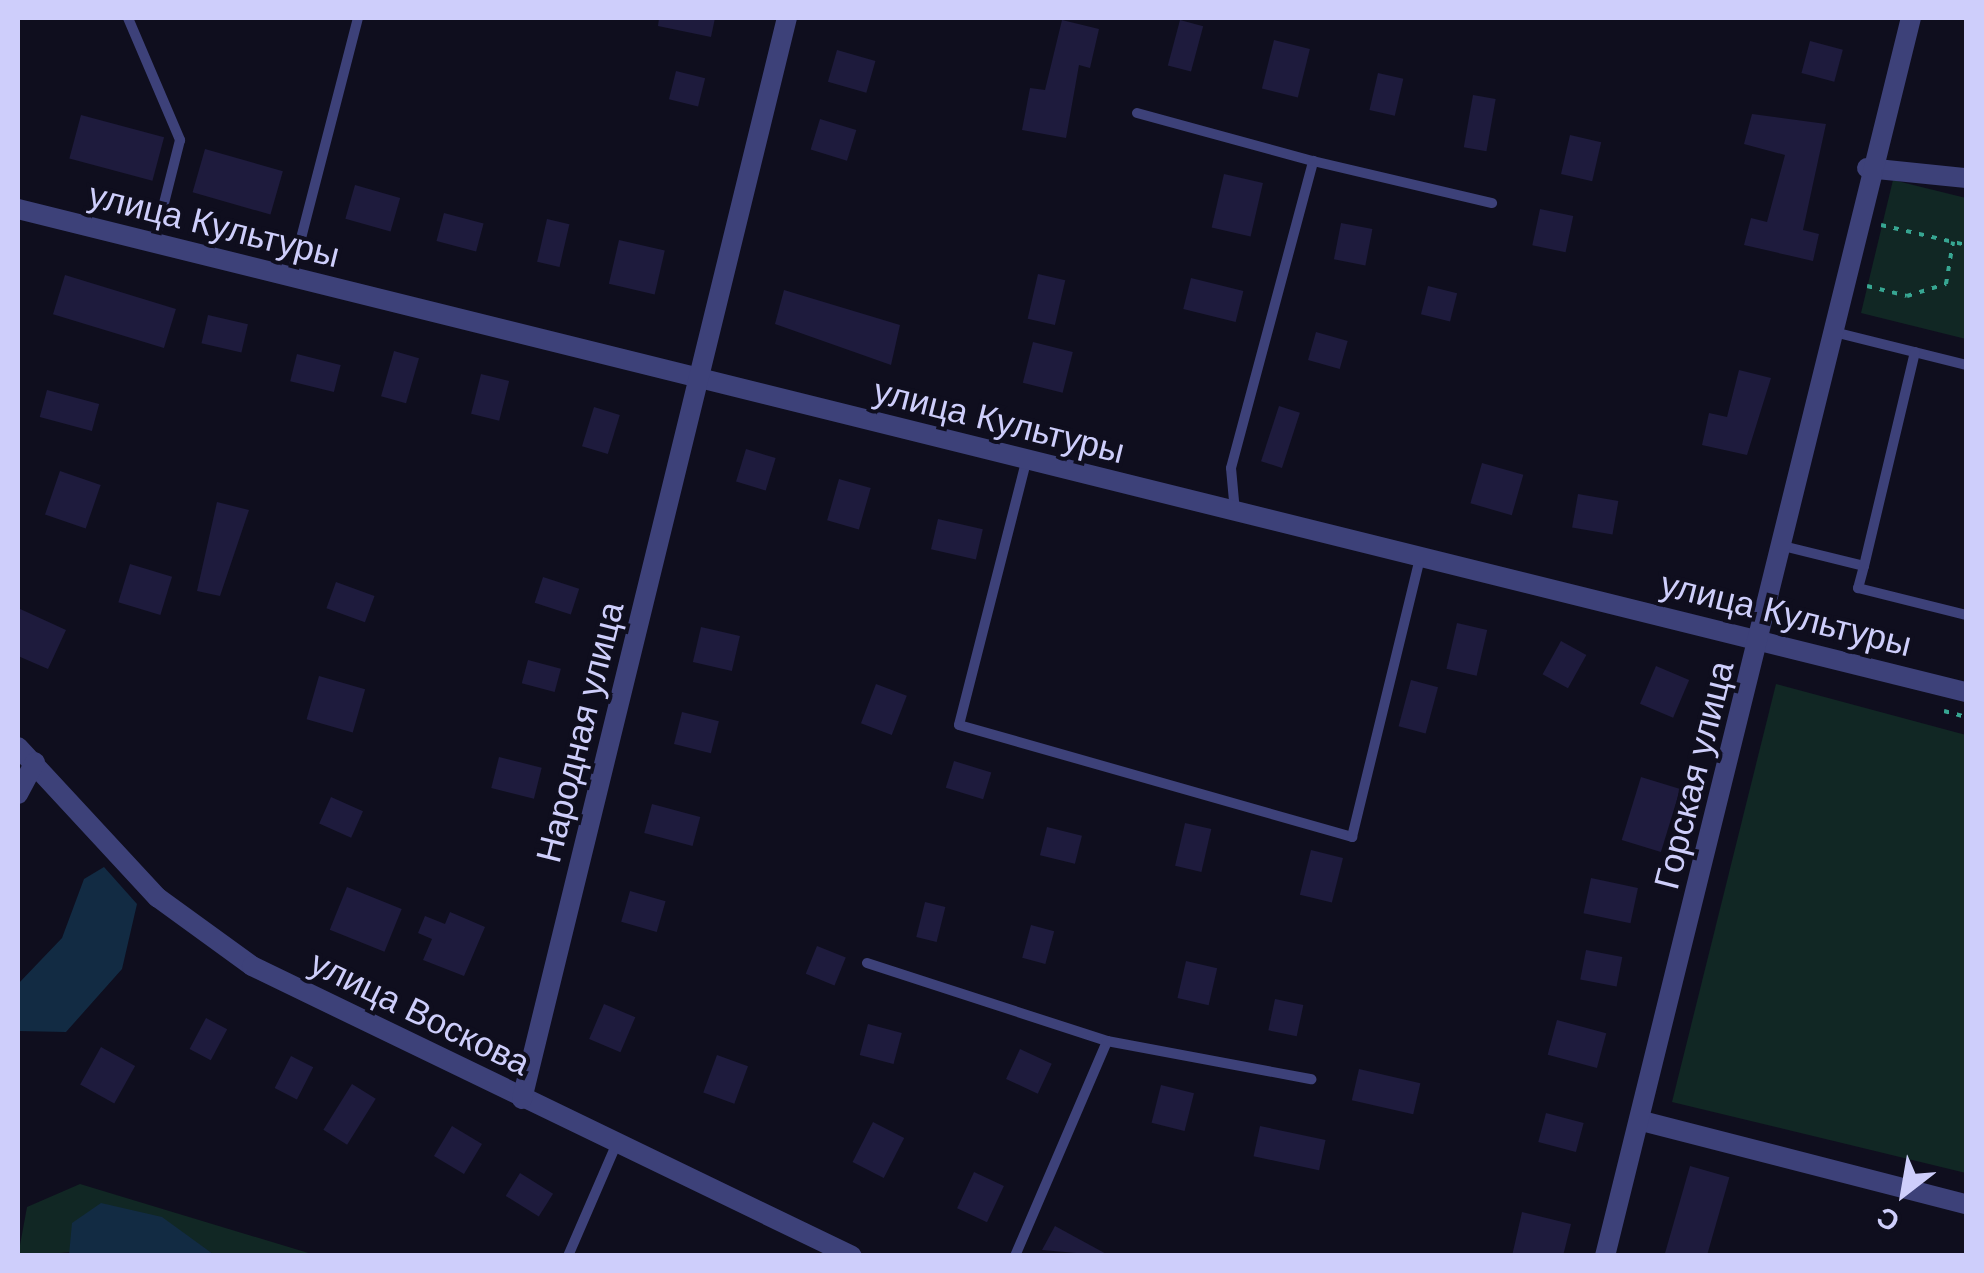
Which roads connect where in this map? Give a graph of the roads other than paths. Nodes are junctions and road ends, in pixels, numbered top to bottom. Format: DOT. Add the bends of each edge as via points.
graph roads {
  1 [pos="128,18"];
  2 [pos="358,18"];
  3 [pos="787,18"];
  4 [pos="1911,18"];
  5 [pos="1137,114"];
  6 [pos="1312,161"];
  7 [pos="1867,168"];
  8 [pos="1966,178"];
  9 [pos="1492,203"];
  10 [pos="18,209"];
  11 [pos="154,244"];
  12 [pos="290,278"];
  13 [pos="1834,332"];
  14 [pos="1915,352"];
  15 [pos="1966,365"];
  16 [pos="702,380"];
  17 [pos="1026,462"];
  18 [pos="1235,513"];
  19 [pos="1786,547"];
  20 [pos="1420,556"];
  21 [pos="1864,566"];
  22 [pos="1966,615"];
  23 [pos="1762,641"];
  24 [pos="1966,692"];
  25 [pos="18,747"];
  26 [pos="36,762"];
  27 [pos="18,794"];
  28 [pos="867,964"];
  29 [pos="1108,1041"];
  30 [pos="1311,1079"];
  31 [pos="522,1100"];
  32 [pos="1642,1121"];
  33 [pos="617,1143"];
  34 [pos="1966,1204"];
  35 [pos="568,1256"];
  36 [pos="852,1256"];
  37 [pos="1014,1256"];
  38 [pos="1605,1256"];
  1 -- 11 [label="lane" via="180,140"];
  2 -- 12 [label="lane"];
  3 -- 16 [label="street, Народная улица"];
  4 -- 7 [label="street, Горская улица"];
  5 -- 6 [label="lane"];
  6 -- 9 [label="lane"];
  6 -- 18 [label="lane" via="1231,468"];
  7 -- 8 [label="street"];
  7 -- 13 [label="street, Горская улица"];
  10 -- 11 [label="street, улица Культуры"];
  11 -- 12 [label="street, улица Культуры"];
  12 -- 16 [label="street, улица Культуры"];
  13 -- 14 [label="lane"];
  13 -- 19 [label="street, Горская улица"];
  14 -- 15 [label="lane"];
  14 -- 21 [label="lane"];
  16 -- 17 [label="street, улица Культуры"];
  16 -- 31 [label="street, Народная улица"];
  17 -- 18 [label="street, улица Культуры"];
  17 -- 20 [label="lane" via="959,725 1352,837"];
  18 -- 20 [label="street, улица Культуры"];
  19 -- 21 [label="lane"];
  19 -- 23 [label="street, Горская улица"];
  20 -- 23 [label="street, улица Культуры"];
  21 -- 22 [label="lane" via="1858,588"];
  23 -- 24 [label="street, улица Культуры"];
  23 -- 32 [label="street, Горская улица"];
  25 -- 26 [label="street, улица Воскова"];
  26 -- 27 [label="street"];
  26 -- 31 [label="street, улица Воскова" via="193,930"];
  28 -- 29 [label="lane"];
  29 -- 30 [label="lane"];
  29 -- 37 [label="lane"];
  31 -- 33 [label="street, улица Воскова"];
  32 -- 34 [label="street"];
  32 -- 38 [label="street, Горская улица"];
  33 -- 35 [label="lane"];
  33 -- 36 [label="street, улица Воскова"];
}
